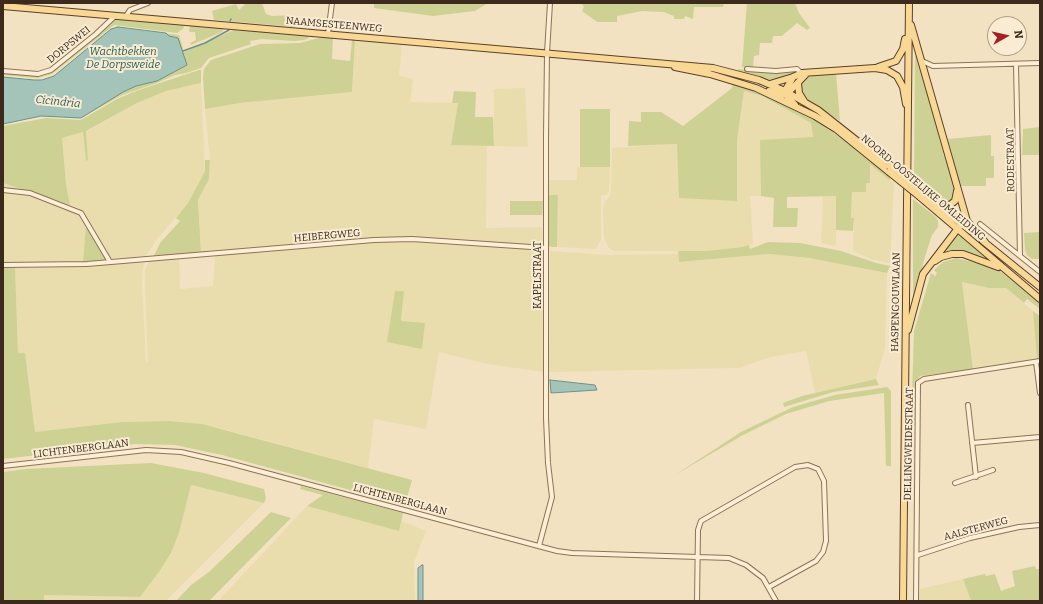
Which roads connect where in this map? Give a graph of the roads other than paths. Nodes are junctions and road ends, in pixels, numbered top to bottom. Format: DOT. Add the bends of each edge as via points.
graph roads {
  1 [pos="148,3"];
  2 [pos="332,3"];
  3 [pos="550,3"];
  4 [pos="909,3"];
  5 [pos="3,6"];
  6 [pos="909,11"];
  7 [pos="115,15"];
  8 [pos="126,16"];
  9 [pos="328,34"];
  10 [pos="547,53"];
  11 [pos="922,61"];
  12 [pos="1040,63"];
  13 [pos="663,64"];
  14 [pos="1016,64"];
  15 [pos="933,66"];
  16 [pos="875,68"];
  17 [pos="747,69"];
  18 [pos="3,71"];
  19 [pos="805,73"];
  20 [pos="925,75"];
  21 [pos="793,77"];
  22 [pos="798,83"];
  23 [pos="770,84"];
  24 [pos="756,88"];
  25 [pos="786,93"];
  26 [pos="804,102"];
  27 [pos="785,103"];
  28 [pos="908,107"];
  29 [pos="815,116"];
  30 [pos="889,169"];
  31 [pos="3,190"];
  32 [pos="957,191"];
  33 [pos="920,195"];
  34 [pos="942,208"];
  35 [pos="980,224"];
  36 [pos="959,226"];
  37 [pos="986,242"];
  38 [pos="546,248"];
  39 [pos="1020,256"];
  40 [pos="110,262"];
  41 [pos="3,265"];
  42 [pos="1007,272"];
  43 [pos="1040,272"];
  44 [pos="923,274"];
  45 [pos="1040,287"];
  46 [pos="1040,299"];
  47 [pos="906,339"];
  48 [pos="1038,361"];
  49 [pos="1040,393"];
  50 [pos="968,405"];
  51 [pos="1040,437"];
  52 [pos="972,443"];
  53 [pos="3,466"];
  54 [pos="993,470"];
  55 [pos="976,477"];
  56 [pos="955,483"];
  57 [pos="1040,525"];
  58 [pos="539,546"];
  59 [pos="918,555"];
  60 [pos="698,556"];
  61 [pos="769,587"];
  62 [pos="697,601"];
  63 [pos="776,601"];
  64 [pos="903,601"];
  65 [pos="916,601"];
  1 -- 8 [label="street" via="130,10"];
  2 -- 9 [label="street"];
  3 -- 10 [label="street, KAPELSTRAAT"];
  4 -- 6 [label="main road, HASPENGOUWLAAN"];
  5 -- 7 [label="main road, NAAMSESTEENWEG"];
  6 -- 11 [label="main road" via="913,36"];
  6 -- 16 [label="main road" via="904,49 896,61"];
  6 -- 28 [label="main road, HASPENGOUWLAAN"];
  7 -- 8 [label="main road, NAAMSESTEENWEG"];
  7 -- 18 [label="street, DORPSWEI" via="96,34 51,70 38,74"];
  8 -- 9 [label="main road, NAAMSESTEENWEG"];
  9 -- 10 [label="main road, NAAMSESTEENWEG"];
  10 -- 13 [label="main road, NAAMSESTEENWEG"];
  10 -- 38 [label="street, KAPELSTRAAT"];
  11 -- 15 [label="street"];
  11 -- 20 [label="main road"];
  12 -- 14 [label="street"];
  13 -- 23 [label="main road, NAAMSESTEENWEG" via="713,68"];
  13 -- 24 [label="main road, NAAMSESTEENWEG" via="710,74"];
  14 -- 15 [label="street"];
  14 -- 39 [label="street, RODESTRAAT"];
  15 -- 20 [label="street"];
  16 -- 19 [label="main road"];
  16 -- 28 [label="main road" via="887,70 897,76 901,81 904,101"];
  17 -- 19 [label="street" via="797,69"];
  19 -- 21 [label="main road"];
  19 -- 22 [label="main road"];
  20 -- 32 [label="main road"];
  21 -- 23 [label="main road"];
  21 -- 25 [label="main road"];
  22 -- 25 [label="main road"];
  22 -- 26 [label="main road" via="799,93"];
  23 -- 25 [label="main road, NAAMSESTEENWEG"];
  24 -- 25 [label="main road"];
  24 -- 27 [label="main road, NAAMSESTEENWEG"];
  25 -- 26 [label="main road, NOORD-OOSTELIJKE OMLEIDING"];
  25 -- 29 [label="main road" via="795,105"];
  26 -- 30 [label="main road, NOORD-OOSTELIJKE OMLEIDING" via="824,114"];
  27 -- 29 [label="main road, NOORD-OOSTELIJKE OMLEIDING"];
  28 -- 47 [label="main road, HASPENGOUWLAAN"];
  29 -- 30 [label="main road, NOORD-OOSTELIJKE OMLEIDING"];
  30 -- 33 [label="main road, NOORD-OOSTELIJKE OMLEIDING, bridge"];
  31 -- 40 [label="street" via="30,193 81,212"];
  32 -- 34 [label="main road" via="955,201"];
  32 -- 37 [label="main road" via="967,221"];
  33 -- 34 [label="main road"];
  33 -- 36 [label="main road, NOORD-OOSTELIJKE OMLEIDING"];
  34 -- 36 [label="main road, NOORD-OOSTELIJKE OMLEIDING"];
  35 -- 39 [label="street"];
  36 -- 37 [label="main road, NOORD-OOSTELIJKE OMLEIDING"];
  36 -- 42 [label="main road, NOORD-OOSTELIJKE OMLEIDING"];
  36 -- 44 [label="main road"];
  37 -- 45 [label="main road, NOORD-OOSTELIJKE OMLEIDING"];
  38 -- 40 [label="street, HEIBERGWEG" via="387,239"];
  38 -- 58 [label="street, KAPELSTRAAT" via="546,442 552,496"];
  39 -- 43 [label="street"];
  40 -- 41 [label="street, HEIBERGWEG" via="60,266"];
  42 -- 44 [label="main road" via="977,258 952,254 941,257"];
  42 -- 46 [label="main road, NOORD-OOSTELIJKE OMLEIDING"];
  44 -- 47 [label="main road"];
  47 -- 64 [label="main road, HASPENGOUWLAAN"];
  48 -- 49 [label="street, DELLINGWEIDESTRAAT"];
  48 -- 59 [label="street, DELLINGWEIDESTRAAT" via="924,379 918,383"];
  50 -- 52 [label="street"];
  51 -- 52 [label="street"];
  52 -- 55 [label="street"];
  53 -- 58 [label="street, LICHTENBERGLAAN" via="146,450 181,452"];
  54 -- 55 [label="street"];
  55 -- 56 [label="street"];
  57 -- 59 [label="street, AALSTERWEG" via="977,536"];
  58 -- 60 [label="street, LICHTENBERGLAAN" via="572,553"];
  59 -- 65 [label="street, DELLINGWEIDESTRAAT"];
  60 -- 61 [label="street, LICHTENBERGLAAN" via="720,557 737,562 753,570"];
  60 -- 61 [label="street" via="698,530 704,518 799,465 813,467 824,480 826,541 823,552 816,561"];
  60 -- 62 [label="street"];
  61 -- 63 [label="street, LICHTENBERGLAAN"];
}
